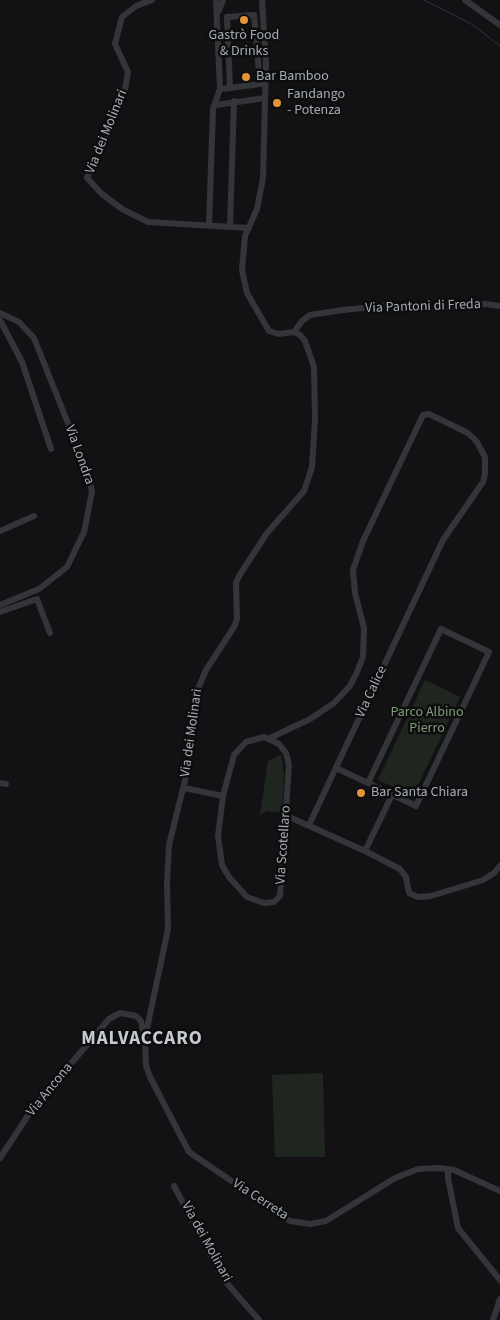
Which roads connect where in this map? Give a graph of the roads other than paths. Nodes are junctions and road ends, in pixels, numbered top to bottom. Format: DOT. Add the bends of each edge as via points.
graph roads {
  1 [pos="152,0"];
  2 [pos="216,0"];
  3 [pos="223,0"];
  4 [pos="262,0"];
  5 [pos="465,0"];
  6 [pos="219,14"];
  7 [pos="500,25"];
  8 [pos="263,60"];
  9 [pos="230,88"];
  10 [pos="220,89"];
  11 [pos="265,98"];
  12 [pos="234,100"];
  13 [pos="216,104"];
  14 [pos="209,225"];
  15 [pos="230,226"];
  16 [pos="249,228"];
  17 [pos="500,306"];
  18 [pos="0,313"];
  19 [pos="0,320"];
  20 [pos="294,332"];
  21 [pos="51,450"];
  22 [pos="34,516"];
  23 [pos="0,531"];
  24 [pos="0,605"];
  25 [pos="0,612"];
  26 [pos="50,632"];
  27 [pos="268,738"];
  28 [pos="336,768"];
  29 [pos="368,783"];
  30 [pos="184,788"];
  31 [pos="392,795"];
  32 [pos="223,796"];
  33 [pos="286,816"];
  34 [pos="308,825"];
  35 [pos="365,851"];
  36 [pos="500,866"];
  37 [pos="145,1038"];
  38 [pos="0,1158"];
  39 [pos="448,1169"];
  40 [pos="174,1186"];
  41 [pos="500,1191"];
  42 [pos="500,1280"];
  43 [pos="500,1299"];
  44 [pos="259,1320"];
  45 [pos="493,1320"];
  1 -- 14 [label="street, Via dei Molinari" via="136,6 122,17 115,44 128,72 124,96 87,178 102,194 148,222"];
  2 -- 6 [label="street"];
  3 -- 6 [label="street"];
  4 -- 8 [label="street"];
  5 -- 7 [label="street"];
  6 -- 10 [label="street"];
  8 -- 9 [label="street" via="260,84"];
  8 -- 9 [label="street" via="254,15 226,18"];
  8 -- 11 [label="street"];
  9 -- 10 [label="street"];
  10 -- 13 [label="street"];
  11 -- 12 [label="street"];
  11 -- 16 [label="street" via="263,178 257,209"];
  12 -- 13 [label="street"];
  12 -- 15 [label="street"];
  13 -- 14 [label="street" via="213,109"];
  14 -- 15 [label="street, Via dei Molinari"];
  15 -- 16 [label="street, Via dei Molinari"];
  16 -- 20 [label="street" via="245,236 242,270 247,293 269,331 279,334"];
  17 -- 20 [label="street, Via Pantoni di Freda" via="485,304 445,308 392,305 343,310 310,315"];
  18 -- 24 [label="street, Via Londra" via="19,322 34,338 89,476 92,492 84,532 67,567 39,589"];
  19 -- 21 [label="street" via="22,362"];
  20 -- 30 [label="street, Via dei Molinari" via="305,341 314,367 315,419 308,482 300,497 267,533 236,583 237,619 206,670 195,696"];
  22 -- 23 [label="street"];
  25 -- 26 [label="street" via="37,598"];
  27 -- 28 [label="street, Via Calice" via="334,704 350,686 363,657 364,628 353,570 363,541 419,422 426,414 462,429 481,448 486,464 479,491 450,528"];
  27 -- 32 [label="street, Via Scotellaro" via="251,739 239,748 231,762"];
  27 -- 33 [label="street, Via Scotellaro" via="280,744 288,759"];
  28 -- 29 [label="street"];
  28 -- 34 [label="street, Via Calice"];
  29 -- 31 [label="street"];
  29 -- 31 [label="street" via="441,629 490,652 416,806"];
  30 -- 32 [label="street"];
  30 -- 37 [label="street, Via dei Molinari" via="169,845 168,929"];
  31 -- 35 [label="street"];
  32 -- 33 [label="street, Via Scotellaro" via="218,836 222,865 236,888 254,901 274,902 280,896"];
  33 -- 34 [label="street"];
  34 -- 35 [label="street"];
  35 -- 36 [label="street" via="400,869 406,877 409,893 418,897 483,880"];
  37 -- 38 [label="street, Via Ancona" via="136,1016 120,1013 109,1019 33,1108"];
  37 -- 39 [label="street, Via Cerreta" via="150,1077 189,1152 290,1221 310,1224 326,1221 398,1176 418,1169"];
  39 -- 41 [label="street"];
  39 -- 42 [label="street" via="458,1228"];
  40 -- 44 [label="street, Via dei Molinari" via="224,1280"];
  43 -- 45 [label="street"];
}
